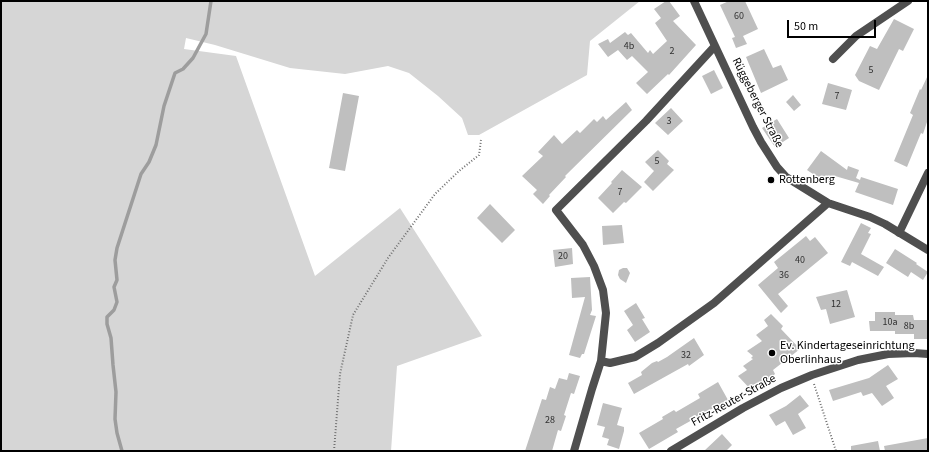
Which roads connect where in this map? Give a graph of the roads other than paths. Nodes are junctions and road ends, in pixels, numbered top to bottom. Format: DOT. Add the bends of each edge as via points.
graph roads {
  1 [pos="694,1"];
  2 [pos="908,1"];
  3 [pos="715,46"];
  4 [pos="833,59"];
  5 [pos="928,172"];
  6 [pos="828,203"];
  7 [pos="899,233"];
  8 [pos="928,250"];
  9 [pos="928,354"];
  10 [pos="601,362"];
  11 [pos="574,451"];
  12 [pos="671,451"];
  1 -- 3 [label="street, Rüggeberger Straße"];
  2 -- 4 [label="street" via="856,36"];
  3 -- 6 [label="street, Rüggeberger Straße" via="761,142 777,167 786,176"];
  3 -- 10 [label="street" via="646,121 556,210 584,245 603,290 606,313"];
  5 -- 7 [label="street"];
  6 -- 7 [label="street, Rüggeberger Straße" via="870,217"];
  6 -- 10 [label="street" via="714,304 635,357 615,362"];
  7 -- 8 [label="street, Rüggeberger Straße"];
  9 -- 12 [label="street, Fritz-Reuter-Straße" via="888,354 858,360 812,375 743,408"];
  10 -- 11 [label="street"];
}
